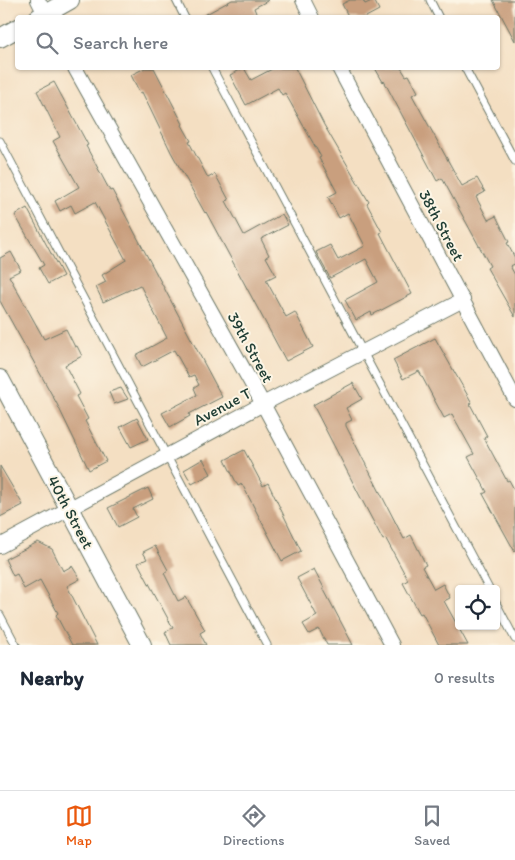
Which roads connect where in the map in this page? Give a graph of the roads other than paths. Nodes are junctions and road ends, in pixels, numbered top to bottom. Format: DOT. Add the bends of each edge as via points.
graph roads {
  1 [pos="70,0"];
  2 [pos="176,0"];
  3 [pos="303,0"];
  4 [pos="430,0"];
  5 [pos="42,12"];
  6 [pos="184,15"];
  7 [pos="310,15"];
  8 [pos="438,15"];
  9 [pos="15,30"];
  10 [pos="0,38"];
  11 [pos="76,70"];
  12 [pos="213,70"];
  13 [pos="340,70"];
  14 [pos="467,70"];
  15 [pos="0,141"];
  16 [pos="515,161"];
  17 [pos="462,300"];
  18 [pos="363,352"];
  19 [pos="0,379"];
  20 [pos="515,399"];
  21 [pos="263,404"];
  22 [pos="167,456"];
  23 [pos="69,509"];
  24 [pos="0,546"];
  25 [pos="486,585"];
  26 [pos="500,611"];
  27 [pos="0,615"];
  28 [pos="515,639"];
  29 [pos="16,645"];
  30 [pos="142,645"];
  31 [pos="267,645"];
  32 [pos="392,645"];
  1 -- 5 [label="street"];
  2 -- 6 [label="lane"];
  3 -- 7 [label="street"];
  4 -- 8 [label="lane"];
  9 -- 10 [label="street"];
  11 -- 21 [label="street, 39th Street"];
  12 -- 18 [label="lane"];
  13 -- 17 [label="street, 38th Street"];
  14 -- 16 [label="lane"];
  15 -- 22 [label="lane"];
  17 -- 18 [label="street, Avenue T"];
  17 -- 20 [label="street, 38th Street"];
  18 -- 21 [label="street, Avenue T"];
  18 -- 25 [label="lane"];
  19 -- 23 [label="street, 40th Street"];
  21 -- 22 [label="street, Avenue T"];
  21 -- 32 [label="street, 39th Street"];
  22 -- 23 [label="street, Avenue T"];
  22 -- 31 [label="lane"];
  23 -- 24 [label="street, Avenue T"];
  23 -- 30 [label="street, 40th Street"];
  26 -- 28 [label="lane"];
  27 -- 29 [label="lane"];
}
